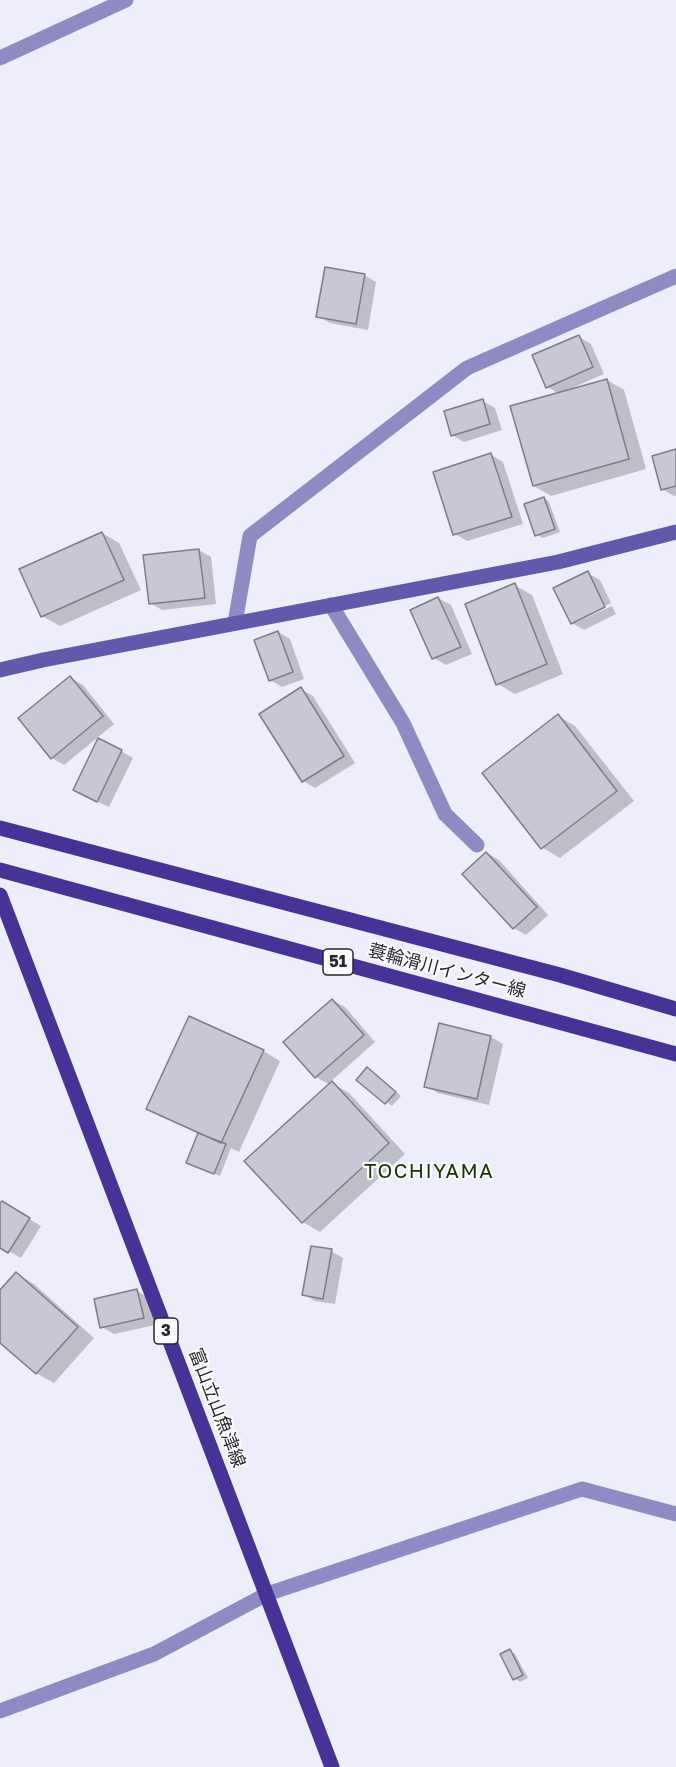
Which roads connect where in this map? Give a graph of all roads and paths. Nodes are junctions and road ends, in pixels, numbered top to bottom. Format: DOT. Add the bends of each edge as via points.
graph roads {
  1 [pos="126,0"];
  2 [pos="0,58"];
  3 [pos="676,276"];
  4 [pos="676,532"];
  5 [pos="331,604"];
  6 [pos="235,623"];
  7 [pos="0,670"];
  8 [pos="0,828"];
  9 [pos="477,845"];
  10 [pos="0,870"];
  11 [pos="0,895"];
  12 [pos="676,1009"];
  13 [pos="676,1054"];
  14 [pos="676,1514"];
  15 [pos="267,1594"];
  16 [pos="0,1711"];
  17 [pos="332,1767"];
  1 -- 2 [label="street"];
  3 -- 6 [label="street" via="467,368 250,536"];
  4 -- 5 [label="street" via="558,562"];
  5 -- 6 [label="street"];
  5 -- 9 [label="street" via="403,723 445,814"];
  6 -- 7 [label="street"];
  8 -- 12 [label="main road, 蓑輪滑川インター線 / 51"];
  10 -- 13 [label="main road, 蓑輪滑川インター線 / 51"];
  11 -- 15 [label="main road, 富山立山魚津線 / 3"];
  14 -- 15 [label="street" via="582,1488"];
  15 -- 16 [label="street" via="154,1654"];
  15 -- 17 [label="main road, 富山立山魚津線 / 3"];
}
